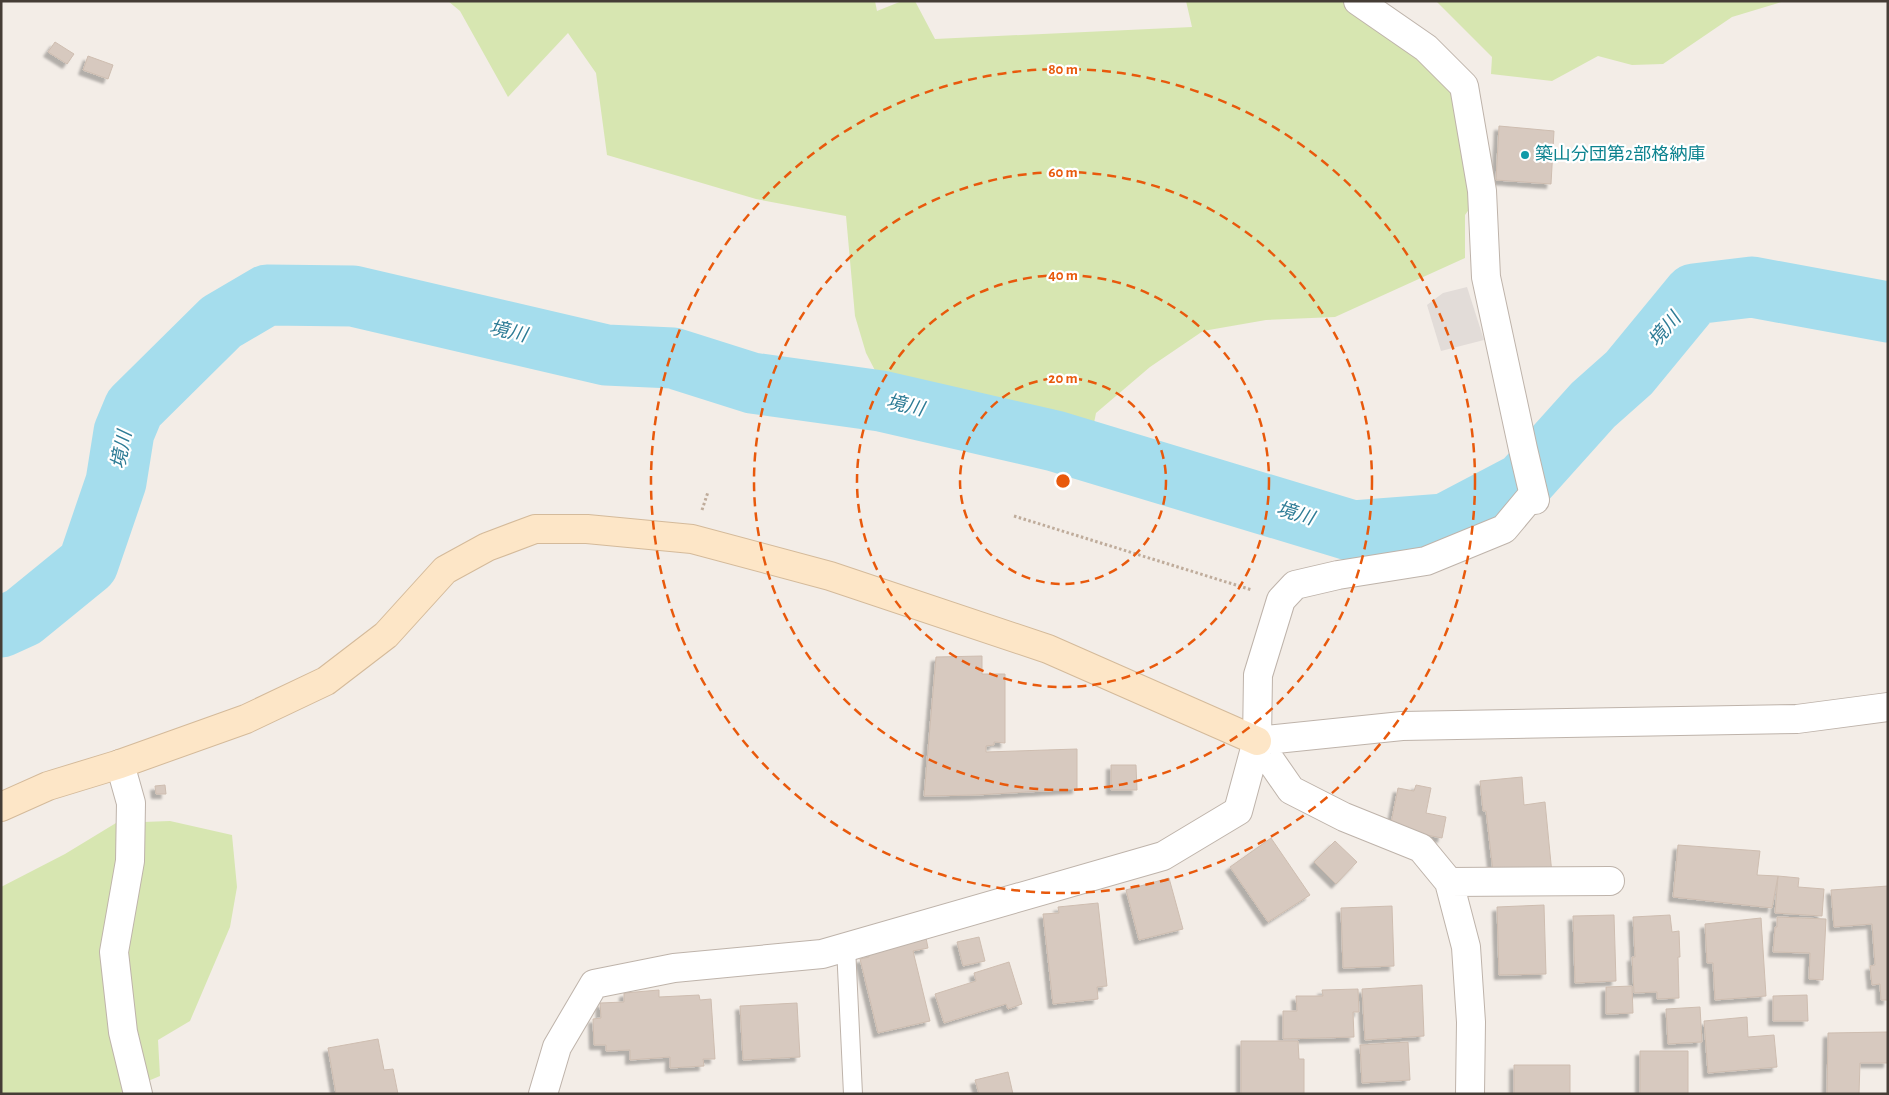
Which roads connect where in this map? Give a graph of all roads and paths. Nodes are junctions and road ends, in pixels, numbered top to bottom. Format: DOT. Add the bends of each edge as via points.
graph roads {
  1 [pos="1358,1"];
  2 [pos="1014,516"];
  3 [pos="1281,600"];
  4 [pos="1888,707"];
  5 [pos="1256,741"];
  6 [pos="120,764"];
  7 [pos="1,807"];
  8 [pos="1610,881"];
  9 [pos="1449,882"];
  10 [pos="846,947"];
  11 [pos="138,1094"];
  12 [pos="543,1094"];
  13 [pos="853,1094"];
  14 [pos="1470,1094"];
  1 -- 3 [label="street" via="1426,48 1464,86 1482,191 1486,277 1535,500 1529,499 1504,529 1426,561 1295,585"];
  2 -- 3 [label="path"];
  3 -- 5 [label="street" via="1258,674"];
  4 -- 5 [label="street" via="1797,719 1402,726"];
  5 -- 6 [label="street" via="1048,649 830,576 692,539 586,529 535,529 487,547 445,570 386,635 326,681 246,720"];
  5 -- 9 [label="street" via="1291,790 1344,817 1421,848"];
  5 -- 10 [label="street" via="1238,810 1163,856"];
  6 -- 7 [label="street" via="48,786"];
  6 -- 11 [label="street" via="131,804 130,861 114,952 123,1032"];
  8 -- 9 [label="street"];
  9 -- 14 [label="street" via="1466,947 1471,1022"];
  10 -- 12 [label="street" via="822,954 674,968 594,984 557,1047"];
  10 -- 13 [label="lane"];
}
